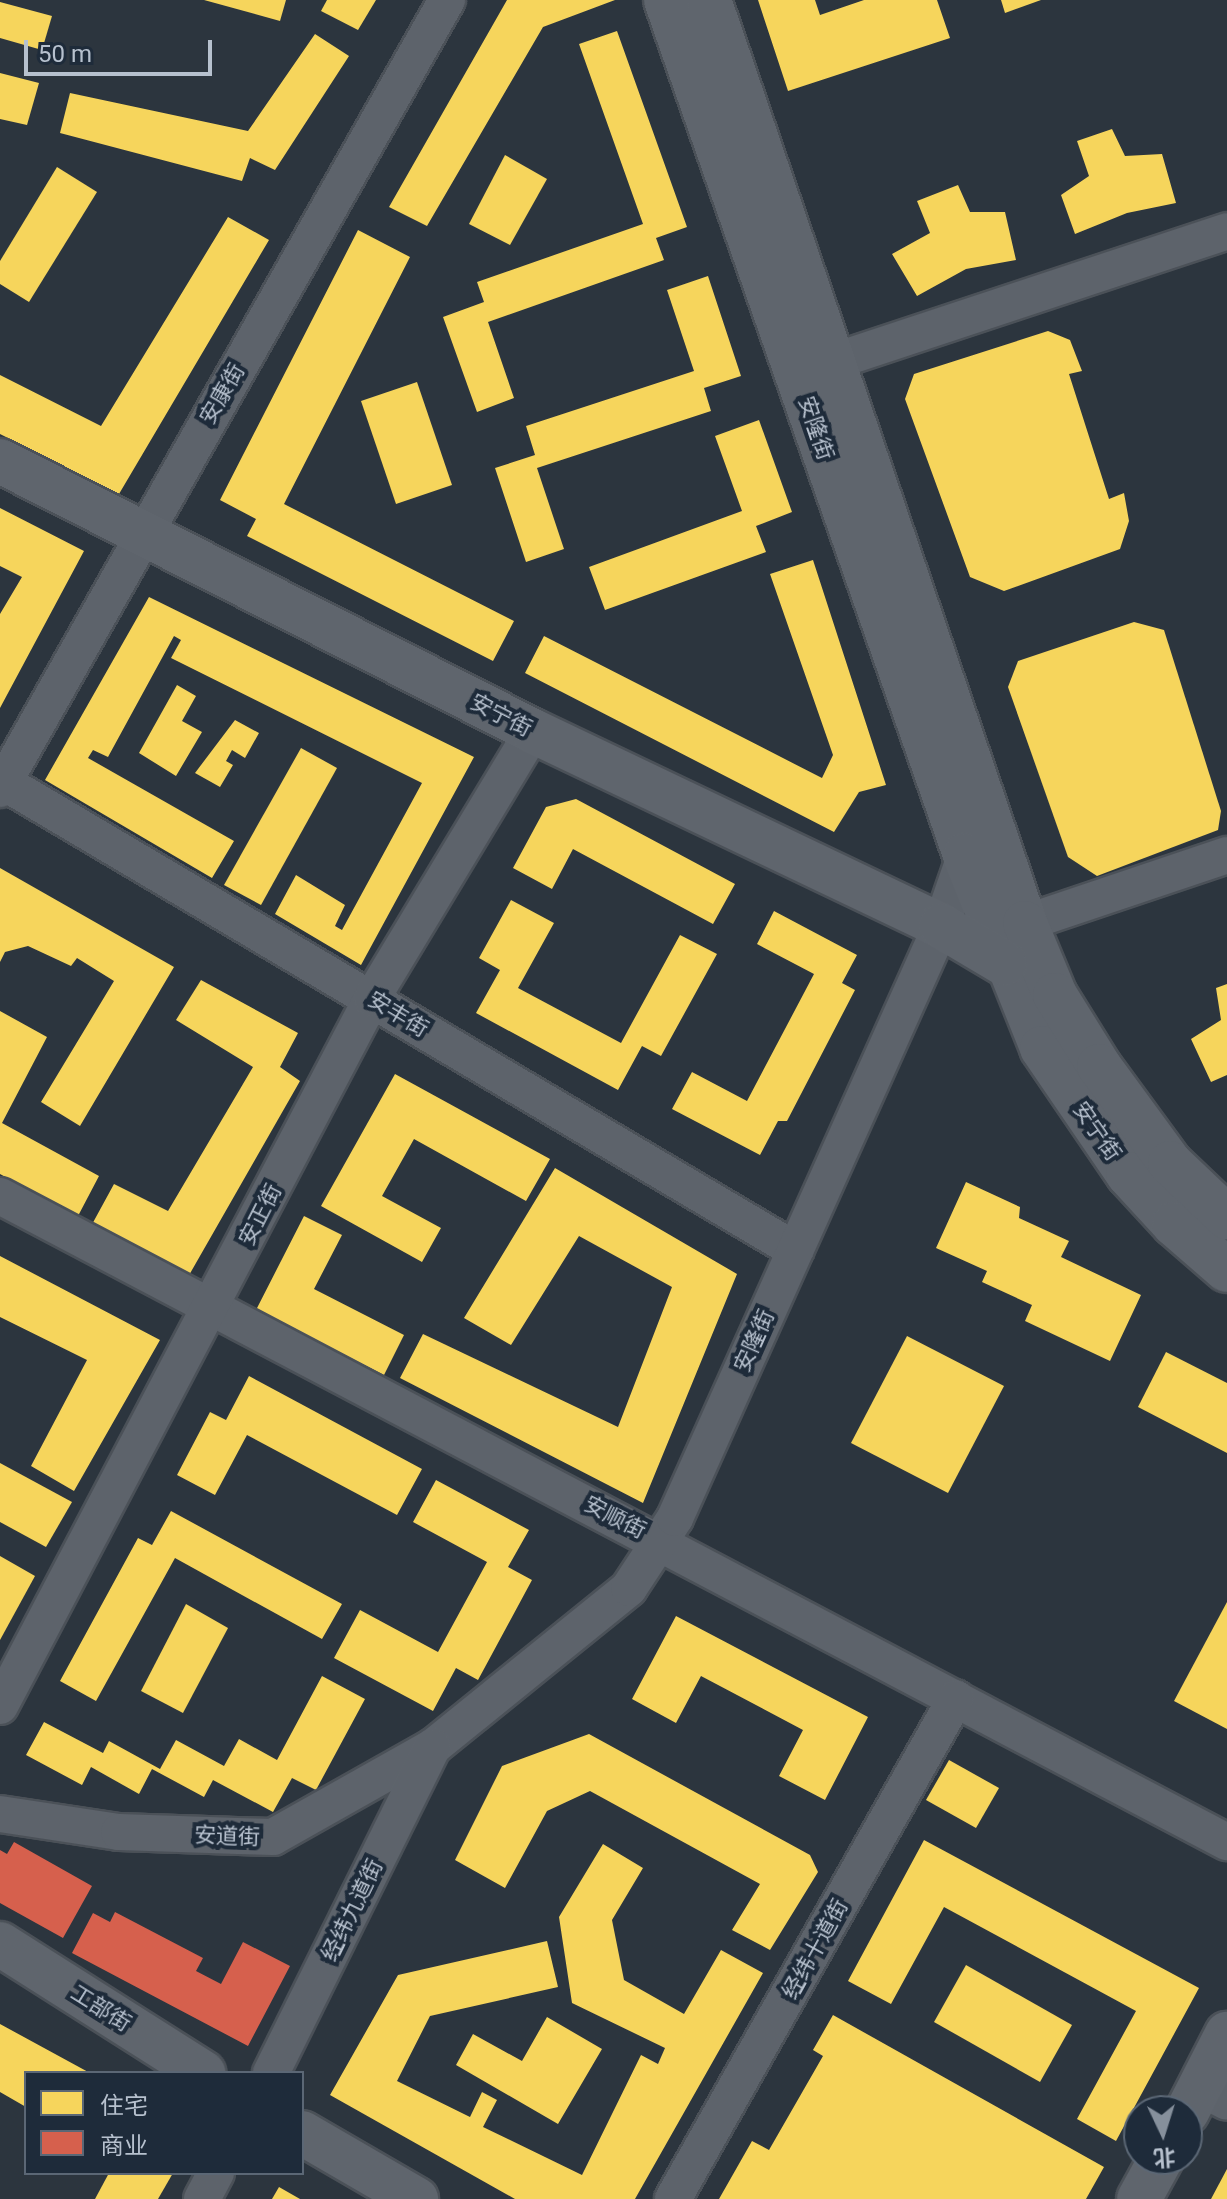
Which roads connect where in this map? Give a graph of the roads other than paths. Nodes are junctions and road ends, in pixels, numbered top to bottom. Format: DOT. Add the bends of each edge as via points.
graph roads {
  1 [pos="447,0"];
  2 [pos="666,0"];
  3 [pos="709,0"];
  4 [pos="1227,231"];
  5 [pos="835,361"];
  6 [pos="0,461"];
  7 [pos="142,533"];
  8 [pos="533,731"];
  9 [pos="1,784"];
  10 [pos="985,799"];
  11 [pos="965,855"];
  12 [pos="1227,855"];
  13 [pos="1025,923"];
  14 [pos="941,926"];
  15 [pos="1005,964"];
  16 [pos="372,998"];
  17 [pos="0,1196"];
  18 [pos="1227,1217"];
  19 [pos="795,1250"];
  20 [pos="1227,1270"];
  21 [pos="212,1308"];
  22 [pos="663,1542"];
  23 [pos="956,1698"];
  24 [pos="0,1706"];
  25 [pos="433,1747"];
  26 [pos="0,1814"];
  27 [pos="1227,1842"];
  28 [pos="0,1944"];
  29 [pos="1227,2034"];
  30 [pos="200,2071"];
  31 [pos="272,2071"];
  32 [pos="1205,2100"];
  33 [pos="304,2134"];
  34 [pos="215,2175"];
  35 [pos="1152,2175"];
  36 [pos="202,2199"];
  37 [pos="416,2199"];
  38 [pos="673,2199"];
  39 [pos="1139,2199"];
  1 -- 7 [label="street, 安康街"];
  2 -- 11 [label="main road, 安隆街"];
  3 -- 5 [label="main road, 安隆街"];
  4 -- 5 [label="street"];
  5 -- 10 [label="main road, 安隆街"];
  6 -- 7 [label="main road, 安宁街"];
  7 -- 8 [label="main road, 安宁街"];
  7 -- 9 [label="street, 安康街"];
  8 -- 14 [label="main road, 安宁街"];
  8 -- 16 [label="street, 安正街"];
  9 -- 16 [label="street, 安丰街"];
  10 -- 11 [label="street, 安隆街"];
  10 -- 13 [label="main road, 安隆街"];
  11 -- 14 [label="street, 安隆街"];
  11 -- 15 [label="main road, 安宁街"];
  12 -- 13 [label="street"];
  13 -- 18 [label="main road, 安隆街" via="1055,995 1099,1066 1170,1163"];
  14 -- 15 [label="main road, 安宁街"];
  14 -- 19 [label="street, 安隆街"];
  15 -- 20 [label="main road, 安宁街" via="1042,1048 1093,1130 1174,1224"];
  16 -- 19 [label="street, 安丰街"];
  16 -- 21 [label="street, 安正街"];
  17 -- 21 [label="street, 安顺街"];
  19 -- 22 [label="street, 安隆街"];
  21 -- 22 [label="street, 安顺街"];
  21 -- 24 [label="street, 安正街"];
  22 -- 23 [label="street, 安顺街"];
  22 -- 25 [label="street, 安隆街" via="629,1588"];
  23 -- 27 [label="street, 安顺街"];
  23 -- 38 [label="street, 经纬十道街"];
  25 -- 26 [label="street, 安道街" via="273,1837 119,1832"];
  25 -- 31 [label="street, 经纬九道街"];
  28 -- 30 [label="main road, 工部街"];
  29 -- 32 [label="main road"];
  33 -- 37 [label="main road"];
  34 -- 36 [label="street"];
  35 -- 39 [label="main road"];
}
